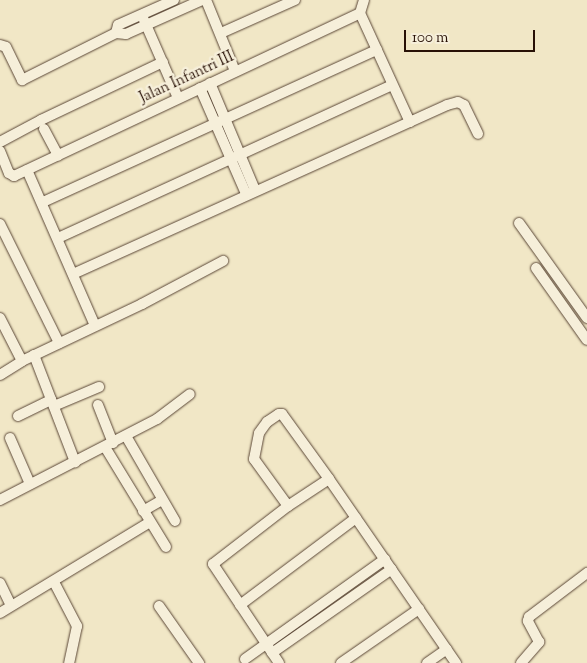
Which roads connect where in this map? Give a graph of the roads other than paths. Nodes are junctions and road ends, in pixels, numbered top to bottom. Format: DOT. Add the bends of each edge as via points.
graph roads {
  1 [pos="202,0"];
  2 [pos="206,0"];
  3 [pos="295,0"];
  4 [pos="364,0"];
  5 [pos="170,1"];
  6 [pos="182,4"];
  7 [pos="174,12"];
  8 [pos="360,13"];
  9 [pos="141,14"];
  10 [pos="146,25"];
  11 [pos="116,33"];
  12 [pos="221,34"];
  13 [pos="0,45"];
  14 [pos="377,50"];
  15 [pos="163,62"];
  16 [pos="235,71"];
  17 [pos="210,83"];
  18 [pos="392,85"];
  19 [pos="200,88"];
  20 [pos="178,98"];
  21 [pos="220,120"];
  22 [pos="410,122"];
  23 [pos="44,129"];
  24 [pos="478,134"];
  25 [pos="0,142"];
  26 [pos="0,151"];
  27 [pos="58,155"];
  28 [pos="236,157"];
  29 [pos="27,170"];
  30 [pos="251,192"];
  31 [pos="43,202"];
  32 [pos="519,223"];
  33 [pos="0,224"];
  34 [pos="58,238"];
  35 [pos="223,261"];
  36 [pos="536,268"];
  37 [pos="72,274"];
  38 [pos="0,318"];
  39 [pos="587,318"];
  40 [pos="94,326"];
  41 [pos="587,340"];
  42 [pos="59,343"];
  43 [pos="34,355"];
  44 [pos="22,360"];
  45 [pos="0,375"];
  46 [pos="99,387"];
  47 [pos="190,394"];
  48 [pos="52,403"];
  49 [pos="98,405"];
  50 [pos="18,416"];
  51 [pos="126,436"];
  52 [pos="10,438"];
  53 [pos="109,445"];
  54 [pos="75,462"];
  55 [pos="329,479"];
  56 [pos="30,484"];
  57 [pos="0,500"];
  58 [pos="162,500"];
  59 [pos="288,506"];
  60 [pos="142,510"];
  61 [pos="356,518"];
  62 [pos="150,522"];
  63 [pos="176,522"];
  64 [pos="166,547"];
  65 [pos="385,559"];
  66 [pos="392,569"];
  67 [pos="587,573"];
  68 [pos="54,582"];
  69 [pos="0,583"];
  70 [pos="240,605"];
  71 [pos="11,606"];
  72 [pos="159,606"];
  73 [pos="419,609"];
  74 [pos="0,613"];
  75 [pos="269,649"];
  76 [pos="447,649"];
  77 [pos="245,659"];
  78 [pos="70,663"];
  79 [pos="199,663"];
  80 [pos="279,663"];
  81 [pos="342,663"];
  82 [pos="427,663"];
  83 [pos="456,663"];
  84 [pos="521,663"];
  1 -- 6 [label="street"];
  2 -- 12 [label="street"];
  3 -- 12 [label="street"];
  4 -- 8 [label="street"];
  5 -- 7 [label="street"];
  5 -- 9 [label="street"];
  6 -- 7 [label="street"];
  7 -- 10 [label="street"];
  8 -- 14 [label="street"];
  8 -- 16 [label="street, Jalan Infantri III"];
  9 -- 10 [label="street"];
  9 -- 11 [label="street" via="118,25"];
  10 -- 11 [label="street" via="126,34"];
  10 -- 15 [label="street"];
  11 -- 13 [label="street" via="22,80 6,47"];
  12 -- 16 [label="street"];
  14 -- 18 [label="street"];
  14 -- 21 [label="street"];
  15 -- 20 [label="street"];
  15 -- 25 [label="street"];
  16 -- 17 [label="street, Jalan Infantri III"];
  17 -- 19 [label="street, Jalan Infantri III"];
  17 -- 21 [label="street"];
  18 -- 22 [label="street"];
  18 -- 28 [label="street"];
  19 -- 20 [label="street, Jalan Infantri III"];
  19 -- 21 [label="street"];
  20 -- 27 [label="street, Jalan Infantri III"];
  21 -- 28 [label="street"];
  21 -- 31 [label="street"];
  22 -- 24 [label="street" via="447,105 462,103"];
  22 -- 30 [label="street"];
  23 -- 27 [label="street"];
  26 -- 29 [label="street" via="12,177"];
  27 -- 29 [label="street, Jalan Infantri III"];
  28 -- 30 [label="street"];
  28 -- 34 [label="street"];
  29 -- 31 [label="street"];
  30 -- 37 [label="street"];
  31 -- 34 [label="street"];
  32 -- 39 [label="street"];
  33 -- 42 [label="street"];
  34 -- 37 [label="street"];
  35 -- 40 [label="street"];
  36 -- 41 [label="street"];
  37 -- 40 [label="street"];
  38 -- 44 [label="street"];
  40 -- 42 [label="street"];
  42 -- 43 [label="street"];
  43 -- 44 [label="street"];
  43 -- 48 [label="street"];
  44 -- 45 [label="street"];
  46 -- 48 [label="street"];
  47 -- 51 [label="street" via="163,416"];
  48 -- 50 [label="street"];
  48 -- 54 [label="street"];
  49 -- 53 [label="street"];
  51 -- 53 [label="street"];
  51 -- 58 [label="street"];
  52 -- 56 [label="street"];
  53 -- 54 [label="street"];
  53 -- 60 [label="street"];
  54 -- 56 [label="street"];
  55 -- 59 [label="street"];
  55 -- 59 [label="street" via="282,414 277,414 259,433 254,459"];
  55 -- 61 [label="street"];
  56 -- 57 [label="street"];
  58 -- 60 [label="street"];
  58 -- 63 [label="street"];
  59 -- 70 [label="street" via="213,564"];
  60 -- 62 [label="street"];
  61 -- 65 [label="street"];
  61 -- 70 [label="street"];
  62 -- 64 [label="street"];
  62 -- 68 [label="street"];
  65 -- 66 [label="street"];
  65 -- 75 [label="street"];
  66 -- 73 [label="street"];
  66 -- 75 [label="street"];
  67 -- 84 [label="street" via="529,617 528,622 539,642"];
  68 -- 71 [label="street"];
  68 -- 78 [label="street" via="77,626"];
  69 -- 71 [label="street"];
  70 -- 75 [label="street"];
  71 -- 74 [label="street"];
  72 -- 79 [label="street"];
  73 -- 76 [label="street"];
  73 -- 81 [label="street"];
  75 -- 77 [label="street"];
  75 -- 80 [label="street"];
  76 -- 82 [label="street"];
  76 -- 83 [label="street"];
}
